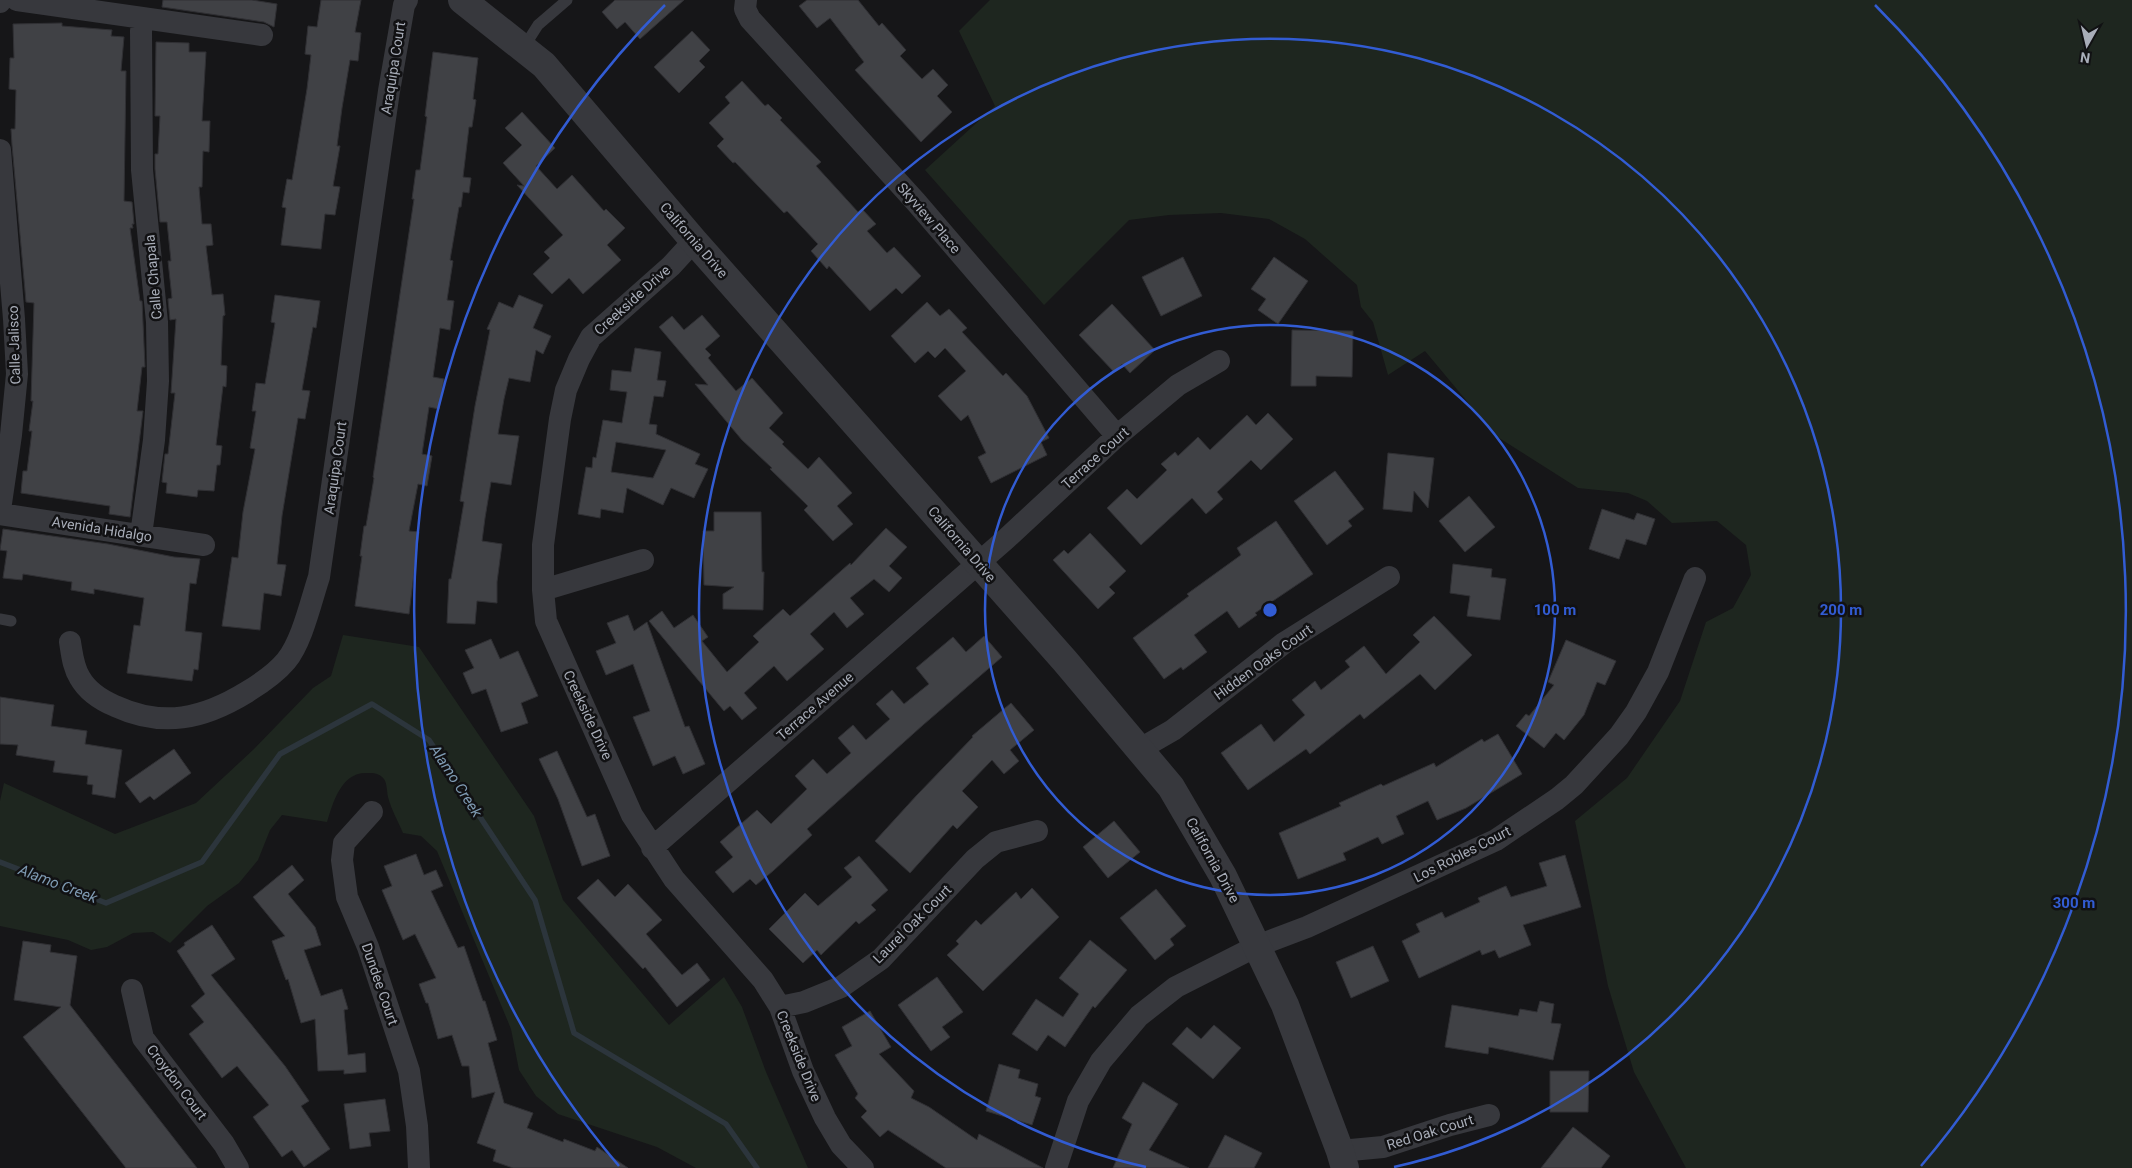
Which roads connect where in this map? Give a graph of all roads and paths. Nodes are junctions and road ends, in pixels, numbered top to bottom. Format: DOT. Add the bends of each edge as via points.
graph roads {
  1 [pos="17,0"];
  2 [pos="407,0"];
  3 [pos="462,0"];
  4 [pos="567,0"];
  5 [pos="746,0"];
  6 [pos="143,19"];
  7 [pos="262,35"];
  8 [pos="524,47"];
  9 [pos="0,150"];
  10 [pos="694,241"];
  11 [pos="1219,361"];
  12 [pos="1117,436"];
  13 [pos="0,512"];
  14 [pos="141,535"];
  15 [pos="204,545"];
  16 [pos="643,560"];
  17 [pos="977,562"];
  18 [pos="1389,577"];
  19 [pos="1695,578"];
  20 [pos="543,590"];
  21 [pos="70,642"];
  22 [pos="1140,749"];
  23 [pos="372,812"];
  24 [pos="1037,831"];
  25 [pos="652,848"];
  26 [pos="1257,946"];
  27 [pos="132,990"];
  28 [pos="780,1007"];
  29 [pos="1490,1115"];
  30 [pos="1342,1159"];
  31 [pos="238,1168"];
  32 [pos="419,1168"];
  33 [pos="863,1168"];
  34 [pos="1056,1168"];
  1 -- 6 [label="street"];
  2 -- 21 [label="street, Araquipa Court" via="389,91 319,577 302,632 286,661 258,685 223,707 190,718 155,718 127,712 98,698 81,680"];
  3 -- 8 [label="street, California Drive"];
  4 -- 8 [label="lane" via="538,25"];
  5 -- 12 [label="street, Skyview Place" via="745,9 750,19 916,202"];
  6 -- 7 [label="street"];
  6 -- 14 [label="street, Calle Chapala" via="142,170 157,322 158,382"];
  8 -- 10 [label="street, California Drive" via="544,65"];
  9 -- 13 [label="street, Calle Jalisco" via="17,374"];
  10 -- 17 [label="street, California Drive"];
  10 -- 20 [label="street, Creekside Drive" via="671,266 591,337 579,359 566,390 560,420 543,545"];
  11 -- 12 [label="street, Terrace Court" via="1178,385"];
  12 -- 17 [label="street, Terrace Court"];
  13 -- 14 [label="street, Avenida Hidalgo"];
  14 -- 15 [label="street, Avenida Hidalgo"];
  16 -- 20 [label="street"];
  17 -- 22 [label="street, California Drive"];
  17 -- 25 [label="street, Terrace Avenue"];
  18 -- 22 [label="street, Hidden Oaks Court" via="1284,644 1173,730"];
  19 -- 26 [label="street, Los Robles Court" via="1658,672 1636,712 1619,736 1574,785 1496,840 1308,927"];
  20 -- 25 [label="street, Creekside Drive" via="546,621 553,640 632,815"];
  22 -- 26 [label="street, California Drive" via="1171,787 1224,876"];
  23 -- 32 [label="street, Dundee Court" via="344,843 342,860 347,897 368,947 409,1072 418,1126"];
  24 -- 28 [label="street, Laurel Oak Court" via="996,842 881,959 841,987 804,1002"];
  25 -- 28 [label="street, Creekside Drive" via="674,879 763,980"];
  26 -- 30 [label="street, California Drive" via="1285,1005"];
  26 -- 34 [label="street, Los Robles Court" via="1176,987 1139,1016 1101,1060 1078,1101"];
  27 -- 31 [label="street, Croydon Court" via="143,1038 224,1144"];
  28 -- 33 [label="street, Creekside Drive" via="803,1071 825,1118 841,1144"];
  29 -- 30 [label="street, Red Oak Court"];
}
